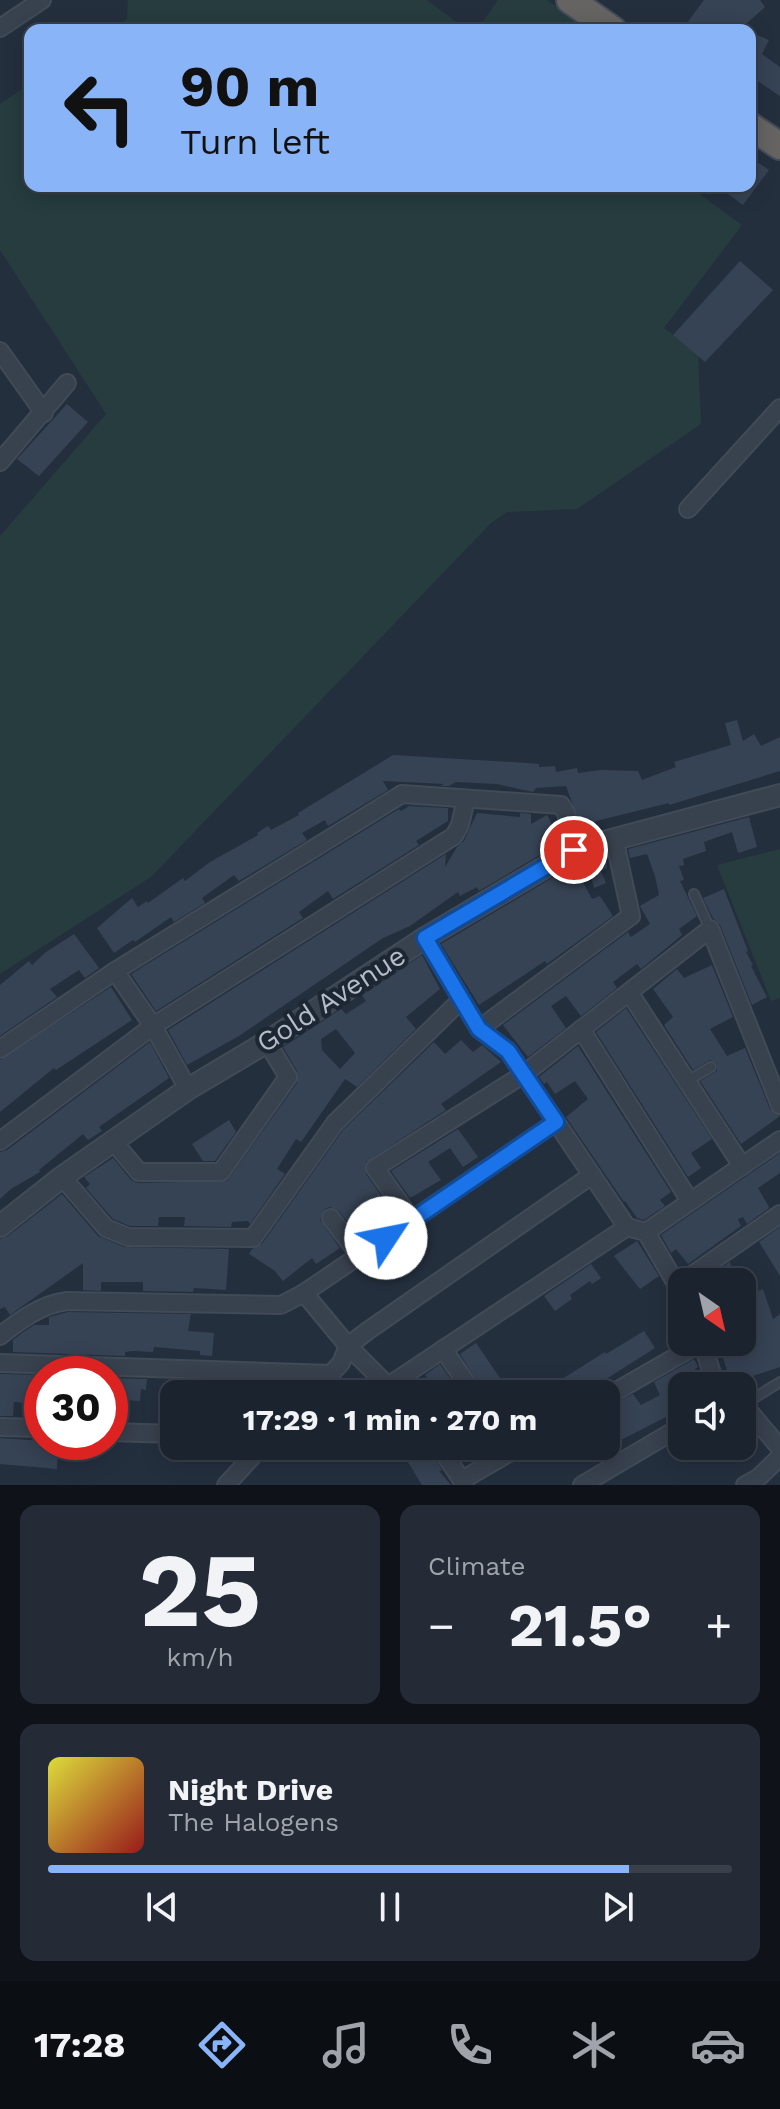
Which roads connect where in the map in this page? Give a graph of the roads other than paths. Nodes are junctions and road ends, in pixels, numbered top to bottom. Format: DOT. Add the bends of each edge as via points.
graph roads {
  1 [pos="570,0"];
  2 [pos="36,1"];
  3 [pos="604,24"];
  4 [pos="0,28"];
  5 [pos="756,130"];
  6 [pos="780,146"];
  7 [pos="0,351"];
  8 [pos="67,383"];
  9 [pos="780,408"];
  10 [pos="44,413"];
  11 [pos="0,462"];
  12 [pos="688,509"];
  13 [pos="780,795"];
  14 [pos="466,799"];
  15 [pos="614,838"];
  16 [pos="574,850"];
  17 [pos="694,894"];
  18 [pos="710,929"];
  19 [pos="425,938"];
  20 [pos="115,971"];
  21 [pos="629,992"];
  22 [pos="461,1000"];
  23 [pos="153,1026"];
  24 [pos="479,1029"];
  25 [pos="581,1029"];
  26 [pos="267,1042"];
  27 [pos="0,1049"];
  28 [pos="711,1067"];
  29 [pos="524,1074"];
  30 [pos="687,1081"];
  31 [pos="188,1089"];
  32 [pos="780,1105"];
  33 [pos="556,1122"];
  34 [pos="780,1140"];
  35 [pos="0,1141"];
  36 [pos="113,1141"];
  37 [pos="742,1166"];
  38 [pos="592,1175"];
  39 [pos="62,1177"];
  40 [pos="690,1201"];
  41 [pos="780,1214"];
  42 [pos="331,1218"];
  43 [pos="412,1220"];
  44 [pos="0,1226"];
  45 [pos="627,1227"];
  46 [pos="646,1232"];
  47 [pos="359,1255"];
  48 [pos="669,1268"];
  49 [pos="706,1268"];
  50 [pos="304,1293"];
  51 [pos="0,1336"];
  52 [pos="348,1346"];
  53 [pos="443,1349"];
  54 [pos="678,1356"];
  55 [pos="0,1363"];
  56 [pos="332,1374"];
  57 [pos="326,1380"];
  58 [pos="382,1380"];
  59 [pos="404,1380"];
  60 [pos="464,1380"];
  61 [pos="780,1382"];
  62 [pos="620,1389"];
  63 [pos="756,1396"];
  64 [pos="756,1419"];
  65 [pos="0,1427"];
  66 [pos="24,1428"];
  67 [pos="128,1433"];
  68 [pos="160,1434"];
  69 [pos="668,1434"];
  70 [pos="780,1448"];
  71 [pos="780,1457"];
  72 [pos="249,1460"];
  73 [pos="448,1460"];
  74 [pos="498,1460"];
  75 [pos="464,1483"];
  76 [pos="226,1485"];
  77 [pos="582,1485"];
  78 [pos="745,1485"];
  1 -- 3 [label="highway"];
  2 -- 4 [label="street"];
  5 -- 6 [label="highway"];
  7 -- 10 [label="street"];
  8 -- 10 [label="street"];
  9 -- 12 [label="street"];
  10 -- 11 [label="street"];
  13 -- 15 [label="street, Gold Avenue"];
  14 -- 16 [label="street" via="561,805"];
  14 -- 20 [label="street" via="402,794"];
  14 -- 23 [label="street" via="454,836"];
  15 -- 16 [label="street, Gold Avenue"];
  15 -- 24 [label="street" via="631,916"];
  16 -- 19 [label="street, Gold Avenue"];
  17 -- 18 [label="lane"];
  18 -- 21 [label="street"];
  18 -- 32 [label="street"];
  19 -- 22 [label="street"];
  19 -- 26 [label="street, Gold Avenue"];
  20 -- 23 [label="street"];
  20 -- 27 [label="street"];
  21 -- 25 [label="street"];
  21 -- 30 [label="street"];
  22 -- 24 [label="street"];
  22 -- 39 [label="street" via="335,1123 253,1238 128,1237 106,1228"];
  23 -- 31 [label="street"];
  23 -- 35 [label="street"];
  24 -- 29 [label="street" via="508,1051"];
  25 -- 29 [label="street"];
  25 -- 40 [label="street"];
  26 -- 31 [label="street, Gold Avenue"];
  26 -- 36 [label="street" via="288,1077 221,1172 139,1172"];
  28 -- 30 [label="lane"];
  29 -- 33 [label="street"];
  29 -- 43 [label="street" via="375,1168"];
  30 -- 37 [label="street"];
  31 -- 36 [label="street, Gold Avenue"];
  33 -- 38 [label="street"];
  33 -- 43 [label="street"];
  34 -- 37 [label="street"];
  36 -- 39 [label="street, Gold Avenue"];
  37 -- 40 [label="street"];
  38 -- 45 [label="street"];
  38 -- 52 [label="street"];
  39 -- 44 [label="street, Gold Avenue"];
  40 -- 46 [label="street"];
  41 -- 49 [label="street"];
  42 -- 47 [label="street"];
  43 -- 47 [label="street"];
  45 -- 46 [label="street"];
  45 -- 53 [label="street"];
  46 -- 48 [label="street"];
  47 -- 50 [label="street"];
  50 -- 51 [label="street" via="281,1305 53,1303"];
  50 -- 52 [label="street"];
  52 -- 56 [label="street"];
  52 -- 58 [label="street"];
  53 -- 59 [label="street"];
  53 -- 60 [label="street"];
  54 -- 62 [label="street"];
  55 -- 56 [label="street"];
  56 -- 57 [label="street"];
  61 -- 63 [label="lane"];
  64 -- 70 [label="street"];
  65 -- 66 [label="street"];
  67 -- 68 [label="street"];
  69 -- 77 [label="street"];
  71 -- 78 [label="street"];
  72 -- 76 [label="street"];
  73 -- 75 [label="street"];
  74 -- 75 [label="street"];
}
